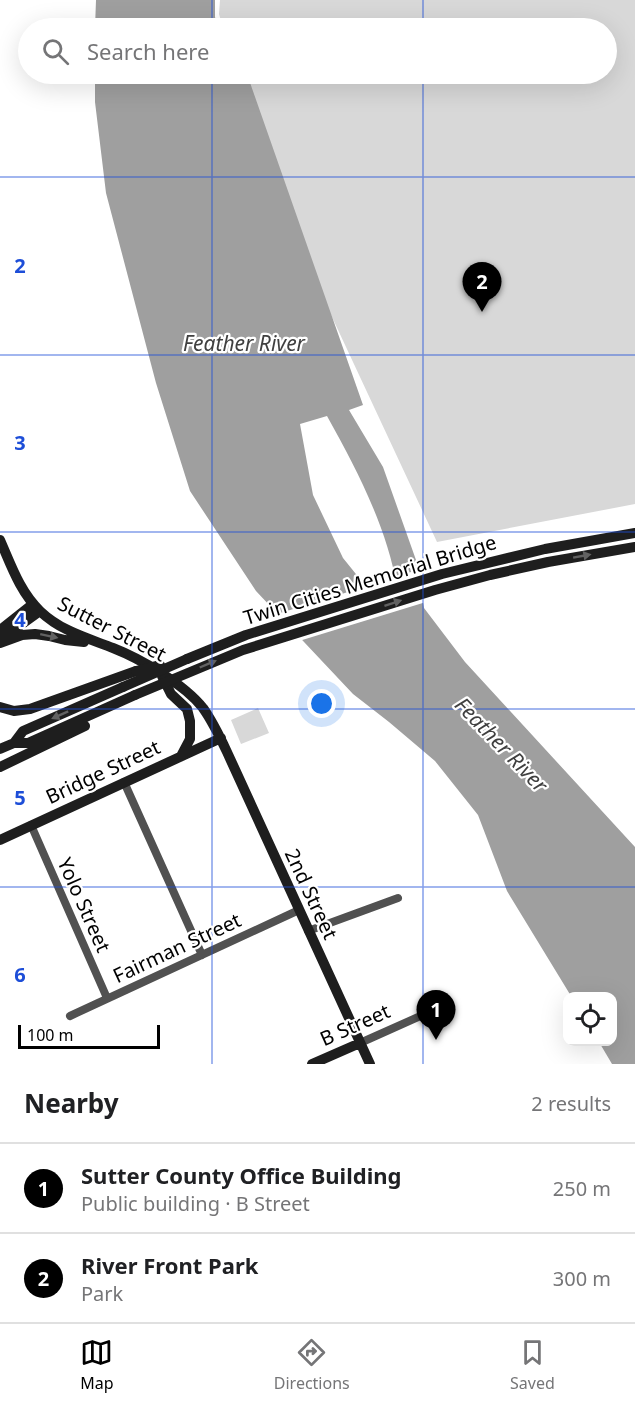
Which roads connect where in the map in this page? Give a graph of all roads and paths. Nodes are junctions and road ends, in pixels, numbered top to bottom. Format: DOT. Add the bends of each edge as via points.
graph roads {
  1 [pos="635,533"];
  2 [pos="0,540"];
  3 [pos="635,547"];
  4 [pos="37,607"];
  5 [pos="0,630"];
  6 [pos="0,643"];
  7 [pos="99,643"];
  8 [pos="187,659"];
  9 [pos="160,673"];
  10 [pos="0,707"];
  11 [pos="103,710"];
  12 [pos="221,738"];
  13 [pos="14,743"];
  14 [pos="0,750"];
  15 [pos="181,757"];
  16 [pos="0,767"];
  17 [pos="124,782"];
  18 [pos="31,825"];
  19 [pos="0,840"];
  20 [pos="398,898"];
  21 [pos="298,910"];
  22 [pos="308,931"];
  23 [pos="202,955"];
  24 [pos="107,998"];
  25 [pos="445,1005"];
  26 [pos="70,1016"];
  27 [pos="360,1043"];
  28 [pos="312,1064"];
  29 [pos="370,1064"];
  1 -- 8 [label="main road, Twin Cities Memorial Bridge" via="545,549 442,574 246,635"];
  2 -- 4 [label="main road, Sutter Street" via="19,582"];
  11 -- 3 [label="main road, Twin Cities Memorial Bridge, one-way, bridge" via="243,650 435,590 548,562"];
  4 -- 5 [label="main road"];
  4 -- 6 [label="main road"];
  4 -- 7 [label="main road, Sutter Street" via="70,632"];
  6 -- 7 [label="main road, one-way" via="34,634"];
  7 -- 9 [label="main road, Sutter Street"];
  8 -- 10 [label="main road, bridge" via="136,670 30,709 14,711"];
  8 -- 13 [label="main road, Twin Cities Memorial Bridge, one-way, bridge" via="23,731"];
  9 -- 12 [label="main road, Sutter Street" via="199,704"];
  9 -- 15 [label="main road" via="171,694 187,709 190,739"];
  11 -- 13 [label="main road" via="28,743"];
  11 -- 16 [label="main road" via="91,723"];
  12 -- 15 [label="main road, Bridge Street"];
  12 -- 21 [label="main road, 2nd Street"];
  13 -- 14 [label="main road"];
  15 -- 17 [label="main road, Bridge Street"];
  17 -- 18 [label="main road, Bridge Street"];
  17 -- 23 [label="street"];
  18 -- 19 [label="main road, Bridge Street"];
  18 -- 24 [label="street, Yolo Street"];
  20 -- 22 [label="street"];
  21 -- 22 [label="main road, 2nd Street"];
  21 -- 23 [label="street, Fairman Street"];
  22 -- 27 [label="main road, 2nd Street"];
  23 -- 24 [label="street, Fairman Street"];
  24 -- 26 [label="street, Fairman Street"];
  25 -- 27 [label="street, B Street"];
  27 -- 28 [label="main road, B Street"];
  27 -- 29 [label="main road, 2nd Street"];
}
